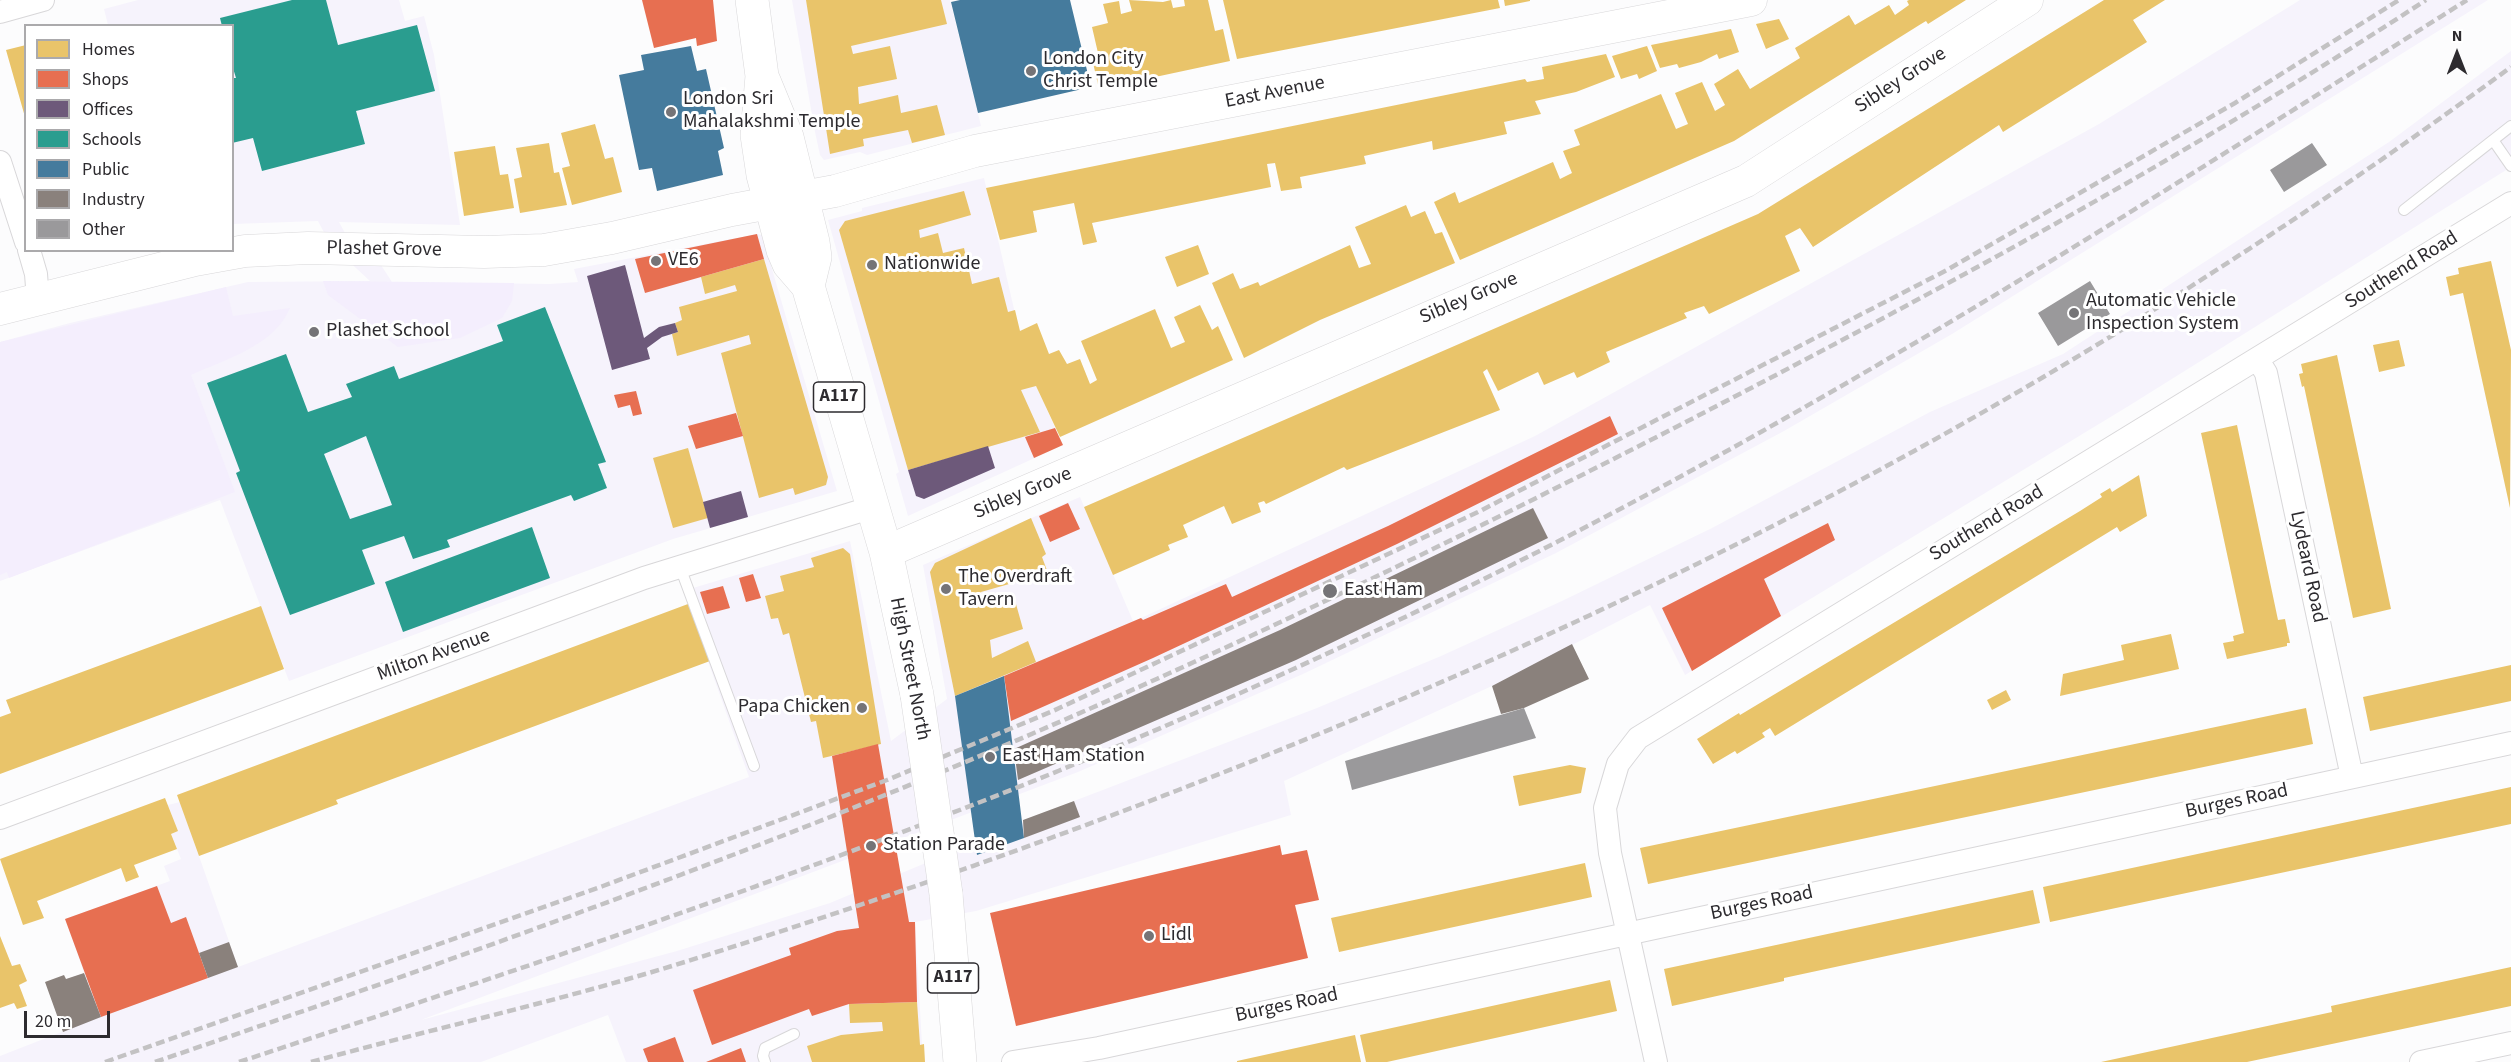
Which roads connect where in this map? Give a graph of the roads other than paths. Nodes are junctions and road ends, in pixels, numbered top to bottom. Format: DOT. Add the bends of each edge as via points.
graph roads {
  1 [pos="43,0"];
  2 [pos="752,0"];
  3 [pos="1751,0"];
  4 [pos="2027,0"];
  5 [pos="0,12"];
  6 [pos="762,76"];
  7 [pos="2511,126"];
  8 [pos="2493,140"];
  9 [pos="0,162"];
  10 [pos="2511,166"];
  11 [pos="802,196"];
  12 [pos="770,203"];
  13 [pos="2511,203"];
  14 [pos="2404,210"];
  15 [pos="24,236"];
  16 [pos="29,252"];
  17 [pos="808,286"];
  18 [pos="38,300"];
  19 [pos="0,309"];
  20 [pos="2258,360"];
  21 [pos="873,507"];
  22 [pos="885,552"];
  23 [pos="680,567"];
  24 [pos="2511,743"];
  25 [pos="754,766"];
  26 [pos="2352,777"];
  27 [pos="0,818"];
  28 [pos="1627,933"];
  29 [pos="794,1034"];
  30 [pos="2511,1043"];
  31 [pos="1100,1055"];
  32 [pos="765,1062"];
  33 [pos="960,1062"];
  34 [pos="1013,1062"];
  35 [pos="1656,1062"];
  36 [pos="2421,1062"];
  1 -- 5 [label="street"];
  2 -- 6 [label="main road, High Street North / A117"];
  3 -- 11 [label="main road, East Avenue" via="975,151"];
  4 -- 22 [label="main road, Sibley Grove" via="1746,181"];
  6 -- 11 [label="main road, High Street North / A117" via="787,137"];
  6 -- 12 [label="main road, High Street North / A117" via="757,135"];
  7 -- 8 [label="lane"];
  8 -- 10 [label="lane"];
  8 -- 14 [label="lane"];
  9 -- 15 [label="street"];
  11 -- 12 [label="main road, East Avenue"];
  11 -- 17 [label="main road, High Street North / A117" via="815,257"];
  12 -- 17 [label="main road, High Street North / A117" via="789,264"];
  12 -- 18 [label="main road, Plashet Grove" via="544,250 245,250"];
  13 -- 20 [label="street, Southend Road"];
  16 -- 18 [label="street"];
  17 -- 21 [label="main road, High Street North / A117"];
  18 -- 19 [label="main road, Plashet Grove"];
  20 -- 26 [label="street, Lydeard Road" via="2266,373"];
  20 -- 28 [label="street, Southend Road" via="1638,738 1618,764 1605,808"];
  21 -- 22 [label="main road, High Street North / A117"];
  21 -- 23 [label="street, Milton Avenue"];
  22 -- 33 [label="main road, High Street North / A117, bridge" via="917,695 946,894"];
  23 -- 25 [label="lane"];
  23 -- 27 [label="street, Milton Avenue"];
  24 -- 26 [label="street, Burges Road"];
  26 -- 28 [label="street, Burges Road"];
  28 -- 31 [label="street, Burges Road"];
  28 -- 35 [label="street, Southend Road"];
  29 -- 32 [label="lane" via="765,1048"];
  30 -- 36 [label="street"];
  31 -- 34 [label="street, Burges Road"];
}
